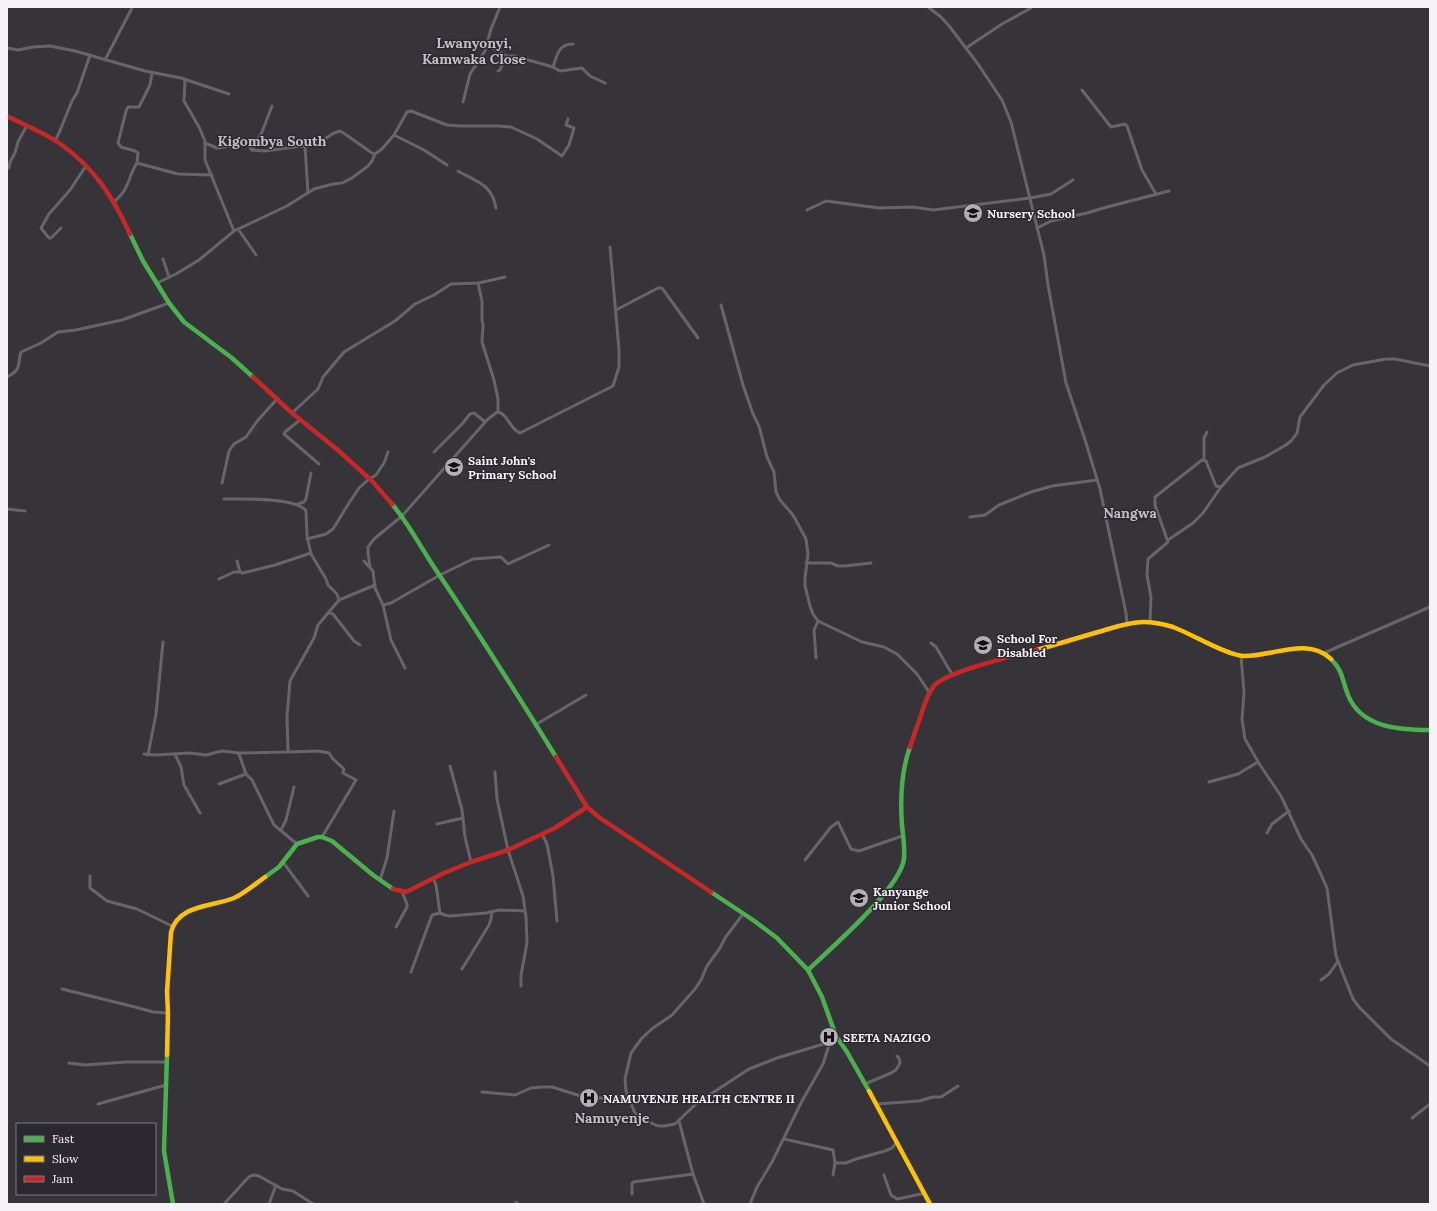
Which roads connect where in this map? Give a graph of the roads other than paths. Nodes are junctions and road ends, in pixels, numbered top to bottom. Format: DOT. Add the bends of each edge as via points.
graph roads {
  1 [pos="500,7"];
  2 [pos="928,7"];
  3 [pos="132,8"];
  4 [pos="1031,8"];
  5 [pos="573,44"];
  6 [pos="488,45"];
  7 [pos="7,48"];
  8 [pos="966,48"];
  9 [pos="90,55"];
  10 [pos="506,56"];
  11 [pos="106,60"];
  12 [pos="553,67"];
  13 [pos="498,72"];
  14 [pos="152,73"];
  15 [pos="185,80"];
  16 [pos="605,83"];
  17 [pos="1082,90"];
  18 [pos="229,94"];
  19 [pos="463,102"];
  20 [pos="272,106"];
  21 [pos="7,116"];
  22 [pos="568,119"];
  23 [pos="27,125"];
  24 [pos="394,135"];
  25 [pos="55,141"];
  26 [pos="205,143"];
  27 [pos="305,146"];
  28 [pos="252,150"];
  29 [pos="375,154"];
  30 [pos="138,163"];
  31 [pos="447,165"];
  32 [pos="86,166"];
  33 [pos="9,168"];
  34 [pos="458,171"];
  35 [pos="212,175"];
  36 [pos="1073,180"];
  37 [pos="1169,191"];
  38 [pos="308,193"];
  39 [pos="1156,194"];
  40 [pos="1030,198"];
  41 [pos="114,202"];
  42 [pos="496,208"];
  43 [pos="807,210"];
  44 [pos="61,228"];
  45 [pos="1037,228"];
  46 [pos="238,229"];
  47 [pos="234,231"];
  48 [pos="610,247"];
  49 [pos="256,255"];
  50 [pos="163,259"];
  51 [pos="505,277"];
  52 [pos="169,278"];
  53 [pos="157,283"];
  54 [pos="478,283"];
  55 [pos="168,303"];
  56 [pos="721,305"];
  57 [pos="616,310"];
  58 [pos="698,338"];
  59 [pos="1430,366"];
  60 [pos="7,377"];
  61 [pos="277,398"];
  62 [pos="498,411"];
  63 [pos="292,413"];
  64 [pos="300,420"];
  65 [pos="485,422"];
  66 [pos="1207,432"];
  67 [pos="388,452"];
  68 [pos="434,452"];
  69 [pos="1204,460"];
  70 [pos="319,464"];
  71 [pos="311,473"];
  72 [pos="368,479"];
  73 [pos="1097,480"];
  74 [pos="222,483"];
  75 [pos="1221,487"];
  76 [pos="224,498"];
  77 [pos="298,504"];
  78 [pos="7,509"];
  79 [pos="26,511"];
  80 [pos="402,516"];
  81 [pos="970,516"];
  82 [pos="307,539"];
  83 [pos="1168,540"];
  84 [pos="549,545"];
  85 [pos="311,552"];
  86 [pos="237,561"];
  87 [pos="364,561"];
  88 [pos="806,563"];
  89 [pos="871,563"];
  90 [pos="370,567"];
  91 [pos="240,572"];
  92 [pos="440,575"];
  93 [pos="219,579"];
  94 [pos="375,585"];
  95 [pos="339,600"];
  96 [pos="383,605"];
  97 [pos="1430,607"];
  98 [pos="329,613"];
  99 [pos="818,621"];
  100 [pos="1150,622"];
  101 [pos="1127,624"];
  102 [pos="163,642"];
  103 [pos="931,643"];
  104 [pos="360,645"];
  105 [pos="1324,653"];
  106 [pos="1241,656"];
  107 [pos="816,658"];
  108 [pos="405,668"];
  109 [pos="952,674"];
  110 [pos="929,692"];
  111 [pos="586,695"];
  112 [pos="535,725"];
  113 [pos="1430,730"];
  114 [pos="288,752"];
  115 [pos="239,753"];
  116 [pos="144,754"];
  117 [pos="175,754"];
  118 [pos="148,755"];
  119 [pos="1258,762"];
  120 [pos="450,766"];
  121 [pos="495,772"];
  122 [pos="246,774"];
  123 [pos="1209,782"];
  124 [pos="219,784"];
  125 [pos="294,787"];
  126 [pos="587,807"];
  127 [pos="394,811"];
  128 [pos="1289,811"];
  129 [pos="200,813"];
  130 [pos="463,818"];
  131 [pos="436,824"];
  132 [pos="281,830"];
  133 [pos="1267,833"];
  134 [pos="542,834"];
  135 [pos="902,836"];
  136 [pos="322,837"];
  137 [pos="297,844"];
  138 [pos="508,850"];
  139 [pos="805,860"];
  140 [pos="283,862"];
  141 [pos="471,862"];
  142 [pos="90,876"];
  143 [pos="432,878"];
  144 [pos="380,880"];
  145 [pos="402,892"];
  146 [pos="308,896"];
  147 [pos="525,911"];
  148 [pos="492,912"];
  149 [pos="440,913"];
  150 [pos="743,914"];
  151 [pos="557,921"];
  152 [pos="172,926"];
  153 [pos="396,927"];
  154 [pos="1338,962"];
  155 [pos="462,969"];
  156 [pos="808,970"];
  157 [pos="411,972"];
  158 [pos="1320,980"];
  159 [pos="521,986"];
  160 [pos="62,989"];
  161 [pos="168,1013"];
  162 [pos="836,1036"];
  163 [pos="830,1042"];
  164 [pos="897,1056"];
  165 [pos="167,1062"];
  166 [pos="69,1063"];
  167 [pos="1430,1066"];
  168 [pos="865,1084"];
  169 [pos="166,1085"];
  170 [pos="958,1086"];
  171 [pos="482,1092"];
  172 [pos="628,1096"];
  173 [pos="98,1104"];
  174 [pos="877,1104"];
  175 [pos="1430,1104"];
  176 [pos="1412,1118"];
  177 [pos="679,1121"];
  178 [pos="784,1139"];
  179 [pos="897,1142"];
  180 [pos="835,1163"];
  181 [pos="693,1174"];
  182 [pos="833,1175"];
  183 [pos="884,1175"];
  184 [pos="276,1185"];
  185 [pos="632,1194"];
  186 [pos="925,1194"];
  187 [pos="173,1204"];
  188 [pos="224,1204"];
  189 [pos="269,1204"];
  190 [pos="313,1204"];
  191 [pos="704,1204"];
  192 [pos="750,1204"];
  193 [pos="930,1204"];
  1 -- 6 [label="street"];
  2 -- 8 [label="street" via="941,17"];
  3 -- 11 [label="street"];
  4 -- 8 [label="street"];
  5 -- 12 [label="street" via="557,53"];
  6 -- 10 [label="street"];
  6 -- 19 [label="street" via="470,74"];
  7 -- 9 [label="street" via="18,50 50,46"];
  8 -- 40 [label="street" via="1008,112"];
  9 -- 11 [label="street"];
  9 -- 25 [label="street" via="77,93"];
  10 -- 12 [label="street"];
  10 -- 13 [label="street"];
  11 -- 14 [label="street"];
  12 -- 16 [label="street" via="560,71 582,68 590,76"];
  14 -- 15 [label="street"];
  14 -- 30 [label="street" via="150,85 139,107 128,107 126,111 118,143 121,147 136,150"];
  15 -- 18 [label="street"];
  15 -- 26 [label="street" via="184,101 199,126"];
  17 -- 39 [label="street" via="1111,127 1125,124 1128,126 1142,170"];
  20 -- 28 [label="street"];
  21 -- 23 [label="street"];
  22 -- 24 [label="street" via="566,125 574,128 569,145 562,156 537,139 511,127 447,125 411,111 407,112"];
  23 -- 25 [label="street"];
  23 -- 33 [label="street"];
  24 -- 29 [label="street"];
  24 -- 31 [label="street"];
  25 -- 32 [label="street"];
  26 -- 28 [label="street" via="217,148 233,146 238,140"];
  26 -- 35 [label="street" via="205,160"];
  27 -- 28 [label="street"];
  27 -- 29 [label="street" via="317,144 340,131"];
  27 -- 38 [label="street"];
  29 -- 38 [label="street" via="364,170 346,182 323,186"];
  30 -- 35 [label="street" via="178,174"];
  30 -- 41 [label="street" via="128,184"];
  32 -- 41 [label="street"];
  32 -- 44 [label="street" via="41,228 49,238"];
  34 -- 42 [label="street" via="490,190"];
  35 -- 47 [label="street"];
  36 -- 40 [label="street" via="1051,194"];
  37 -- 39 [label="street"];
  38 -- 46 [label="street"];
  39 -- 45 [label="street" via="1051,221"];
  40 -- 43 [label="street" via="933,210 879,208 826,201"];
  40 -- 45 [label="street"];
  41 -- 53 [label="street" via="143,261"];
  45 -- 73 [label="street" via="1066,383"];
  46 -- 47 [label="street"];
  46 -- 49 [label="street"];
  47 -- 52 [label="street" via="199,260"];
  48 -- 57 [label="street"];
  50 -- 52 [label="street"];
  51 -- 54 [label="street"];
  52 -- 53 [label="street"];
  53 -- 55 [label="street"];
  54 -- 62 [label="street" via="482,301 482,342 494,380"];
  54 -- 63 [label="street" via="446,287 415,304 394,321 344,352 323,377 318,389"];
  55 -- 60 [label="street" via="122,320 58,332 21,352 17,371"];
  55 -- 61 [label="street" via="184,322 232,358"];
  56 -- 88 [label="street" via="743,385 774,472 776,492 806,539"];
  57 -- 58 [label="street" via="662,288"];
  57 -- 62 [label="street" via="619,366 613,386 520,433 516,432"];
  59 -- 75 [label="street" via="1386,359 1342,370 1324,385 1300,417 1297,433 1292,440 1241,466"];
  61 -- 63 [label="street"];
  61 -- 74 [label="street" via="246,437 232,446"];
  62 -- 65 [label="street"];
  63 -- 64 [label="street"];
  64 -- 70 [label="street" via="284,434"];
  64 -- 72 [label="street" via="339,451"];
  65 -- 68 [label="street" via="474,413 470,414"];
  65 -- 80 [label="street"];
  66 -- 69 [label="street" via="1204,438"];
  67 -- 72 [label="street" via="376,475"];
  69 -- 75 [label="street" via="1216,486"];
  69 -- 83 [label="street" via="1180,476 1155,498 1155,505"];
  71 -- 77 [label="street" via="306,500"];
  72 -- 80 [label="street"];
  72 -- 82 [label="street" via="348,502 333,530"];
  73 -- 81 [label="street" via="1052,486 994,507 985,515"];
  73 -- 101 [label="street"];
  75 -- 83 [label="street" via="1203,513"];
  76 -- 77 [label="street"];
  77 -- 82 [label="street" via="306,511"];
  78 -- 79 [label="street"];
  80 -- 90 [label="street" via="368,547"];
  80 -- 92 [label="street"];
  82 -- 85 [label="street"];
  83 -- 100 [label="street" via="1148,559"];
  84 -- 92 [label="street" via="509,564 501,557 475,558"];
  85 -- 91 [label="street" via="266,568"];
  85 -- 95 [label="street"];
  86 -- 91 [label="street"];
  87 -- 90 [label="street"];
  88 -- 89 [label="street" via="831,563 838,566"];
  88 -- 99 [label="street" via="805,586 810,606"];
  90 -- 94 [label="street"];
  91 -- 93 [label="street"];
  92 -- 96 [label="street"];
  92 -- 112 [label="street"];
  94 -- 95 [label="street"];
  94 -- 96 [label="street"];
  95 -- 98 [label="street"];
  96 -- 108 [label="street" via="391,640"];
  97 -- 105 [label="street"];
  98 -- 104 [label="street" via="333,614"];
  98 -- 114 [label="street" via="318,625 314,638 290,681"];
  99 -- 107 [label="street" via="814,630"];
  99 -- 110 [label="street" via="862,642 884,647 897,654 917,674"];
  100 -- 101 [label="street"];
  100 -- 106 [label="street" via="1183,632"];
  101 -- 109 [label="street"];
  102 -- 118 [label="street" via="156,714"];
  103 -- 109 [label="street"];
  105 -- 106 [label="street" via="1300,648"];
  105 -- 113 [label="street" via="1341,670 1350,702 1365,717 1396,728"];
  106 -- 119 [label="street" via="1244,693 1243,732"];
  109 -- 110 [label="street" via="938,681"];
  110 -- 135 [label="street" via="904,768"];
  111 -- 112 [label="street"];
  112 -- 126 [label="street"];
  114 -- 115 [label="street"];
  114 -- 136 [label="street" via="329,753 342,766 343,773 356,780"];
  115 -- 117 [label="street" via="222,750 206,755 190,752"];
  115 -- 122 [label="street"];
  116 -- 118 [label="street"];
  117 -- 118 [label="street"];
  117 -- 129 [label="street" via="181,767 184,786"];
  119 -- 123 [label="street" via="1238,774"];
  119 -- 128 [label="street" via="1282,796"];
  120 -- 130 [label="street"];
  121 -- 138 [label="street" via="497,799"];
  122 -- 124 [label="street"];
  122 -- 132 [label="street" via="252,780 274,825"];
  125 -- 132 [label="street"];
  126 -- 134 [label="street"];
  126 -- 150 [label="street"];
  127 -- 144 [label="street" via="387,858"];
  128 -- 133 [label="street" via="1272,824"];
  128 -- 154 [label="street" via="1327,888"];
  130 -- 131 [label="street"];
  130 -- 141 [label="street"];
  132 -- 137 [label="street"];
  134 -- 138 [label="street"];
  134 -- 151 [label="street" via="547,844 553,876"];
  135 -- 139 [label="street" via="859,851 851,849 838,822 831,827"];
  135 -- 156 [label="street" via="903,863 894,882 850,931"];
  136 -- 137 [label="street"];
  136 -- 144 [label="street" via="332,841"];
  137 -- 140 [label="street"];
  138 -- 141 [label="street"];
  138 -- 147 [label="street" via="523,896"];
  140 -- 146 [label="street"];
  140 -- 152 [label="street" via="274,872 243,893 234,898 189,910"];
  141 -- 143 [label="street"];
  142 -- 152 [label="street" via="90,888 107,901 137,909"];
  143 -- 145 [label="street" via="409,891"];
  143 -- 149 [label="street" via="436,885"];
  144 -- 145 [label="street"];
  145 -- 153 [label="street" via="407,907"];
  147 -- 148 [label="street"];
  147 -- 159 [label="street" via="527,943"];
  148 -- 149 [label="street" via="450,916"];
  148 -- 155 [label="street" via="488,925"];
  149 -- 157 [label="street" via="432,915"];
  150 -- 156 [label="street" via="778,938"];
  150 -- 172 [label="street" via="707,966 695,989 672,1015 653,1028 633,1050 625,1079"];
  152 -- 161 [label="street"];
  154 -- 158 [label="street" via="1329,974"];
  154 -- 167 [label="street" via="1353,999 1359,1007 1391,1039"];
  156 -- 162 [label="street" via="822,997"];
  160 -- 161 [label="street" via="153,1012"];
  161 -- 165 [label="street"];
  162 -- 163 [label="street"];
  162 -- 168 [label="street"];
  163 -- 177 [label="street" via="750,1069 697,1103"];
  163 -- 178 [label="street" via="823,1064"];
  164 -- 168 [label="street" via="900,1063 896,1070"];
  165 -- 166 [label="street" via="85,1065"];
  165 -- 169 [label="street"];
  168 -- 174 [label="street"];
  169 -- 173 [label="street"];
  169 -- 187 [label="street" via="164,1151"];
  170 -- 174 [label="street" via="943,1096 919,1101"];
  171 -- 172 [label="street" via="515,1095 543,1086 584,1097"];
  172 -- 177 [label="street" via="638,1117 650,1123 664,1126"];
  174 -- 179 [label="street"];
  175 -- 176 [label="street"];
  177 -- 181 [label="street"];
  178 -- 180 [label="street" via="833,1150"];
  178 -- 192 [label="street"];
  179 -- 180 [label="street" via="885,1151 846,1163"];
  179 -- 186 [label="street"];
  180 -- 182 [label="street"];
  181 -- 185 [label="street" via="633,1182"];
  181 -- 191 [label="street"];
  183 -- 186 [label="street" via="891,1195 896,1199"];
  184 -- 188 [label="street" via="259,1176 250,1176"];
  184 -- 189 [label="street"];
  184 -- 190 [label="street" via="293,1191"];
  186 -- 193 [label="street"];
}
